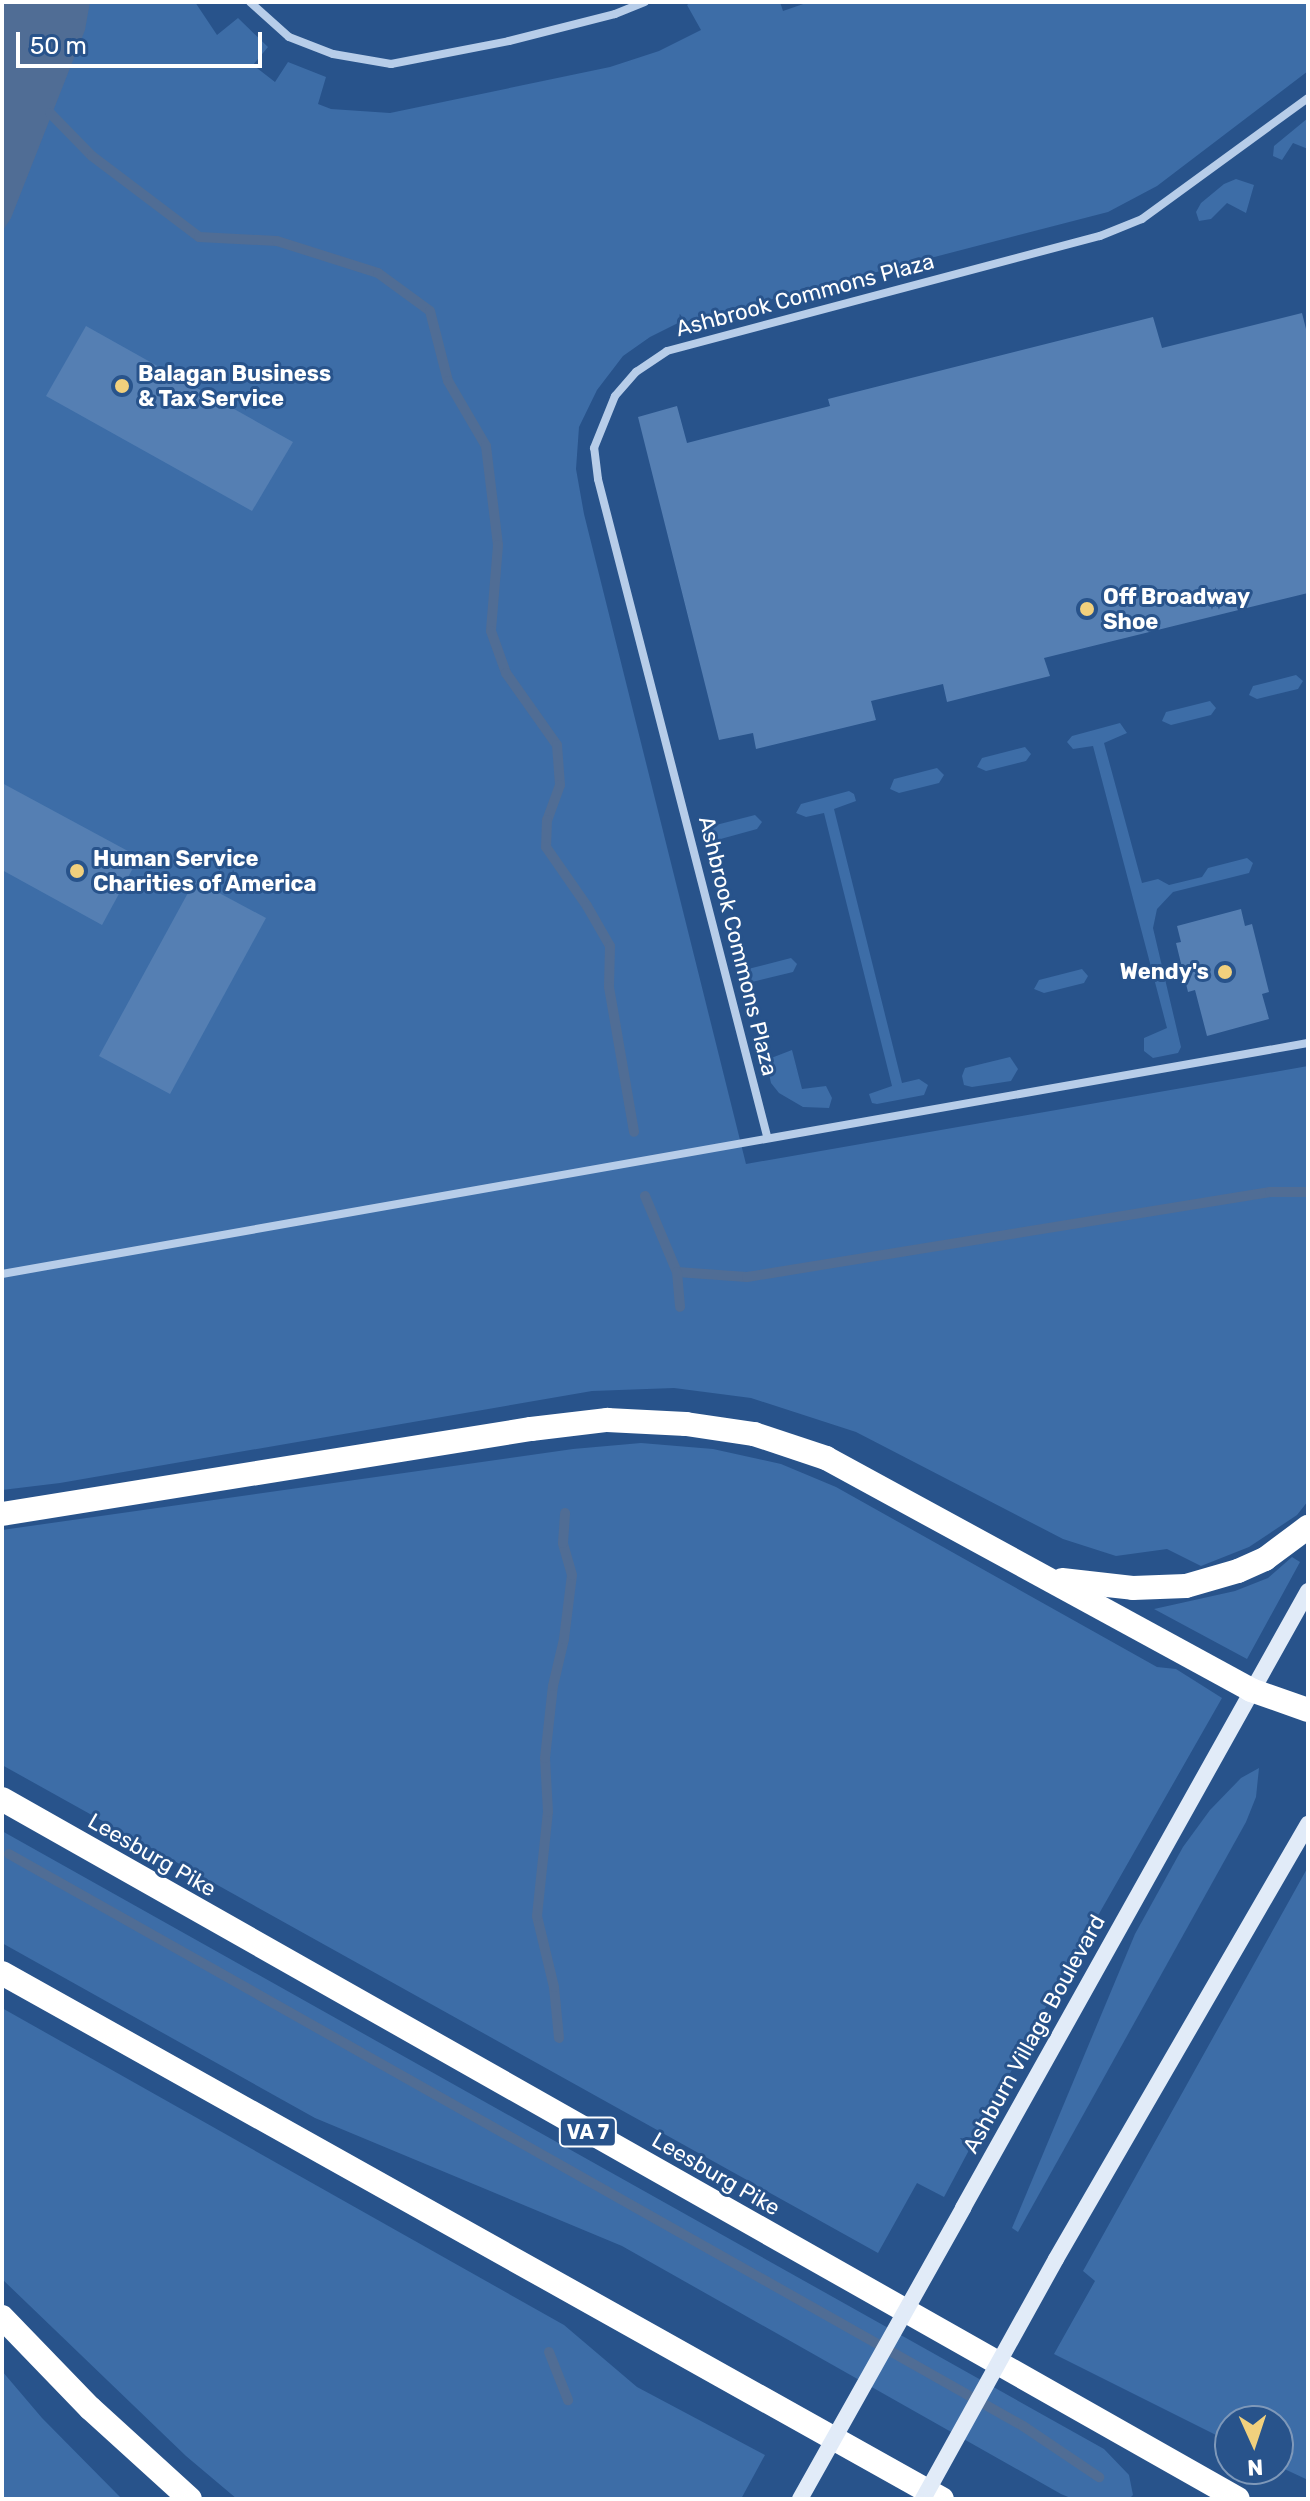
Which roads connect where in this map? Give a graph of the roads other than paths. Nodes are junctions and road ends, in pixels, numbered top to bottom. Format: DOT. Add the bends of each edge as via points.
graph roads {
  1 [pos="250,2"];
  2 [pos="645,2"];
  3 [pos="1308,98"];
  4 [pos="1308,1043"];
  5 [pos="767,1136"];
  6 [pos="2,1274"];
  7 [pos="2,1514"];
  8 [pos="1308,1527"];
  9 [pos="1049,1578"];
  10 [pos="1308,1591"];
  11 [pos="1251,1690"];
  12 [pos="1308,1710"];
  13 [pos="2,1799"];
  14 [pos="1308,1824"];
  15 [pos="2,1973"];
  16 [pos="2,2317"];
  17 [pos="190,2499"];
  18 [pos="800,2499"];
  19 [pos="923,2499"];
  20 [pos="942,2499"];
  21 [pos="1238,2499"];
  1 -- 2 [label="street" via="289,37 333,54 391,64 509,41"];
  3 -- 5 [label="street, Ashbrook Commons Plaza" via="1142,219 1100,236 667,351 636,372 615,396 594,448 598,479"];
  4 -- 5 [label="street"];
  5 -- 6 [label="street"];
  7 -- 9 [label="highway" via="531,1429 607,1420 686,1424 754,1434 826,1458"];
  8 -- 9 [label="highway" via="1265,1559 1186,1586 1133,1588"];
  9 -- 11 [label="highway"];
  10 -- 11 [label="main road, Ashburn Village Boulevard"];
  11 -- 12 [label="highway"];
  11 -- 18 [label="main road, Ashburn Village Boulevard, bridge"];
  13 -- 21 [label="highway, Leesburg Pike / VA 7"];
  14 -- 19 [label="main road, bridge"];
  15 -- 20 [label="highway"];
  16 -- 17 [label="highway" via="90,2408"];
}
